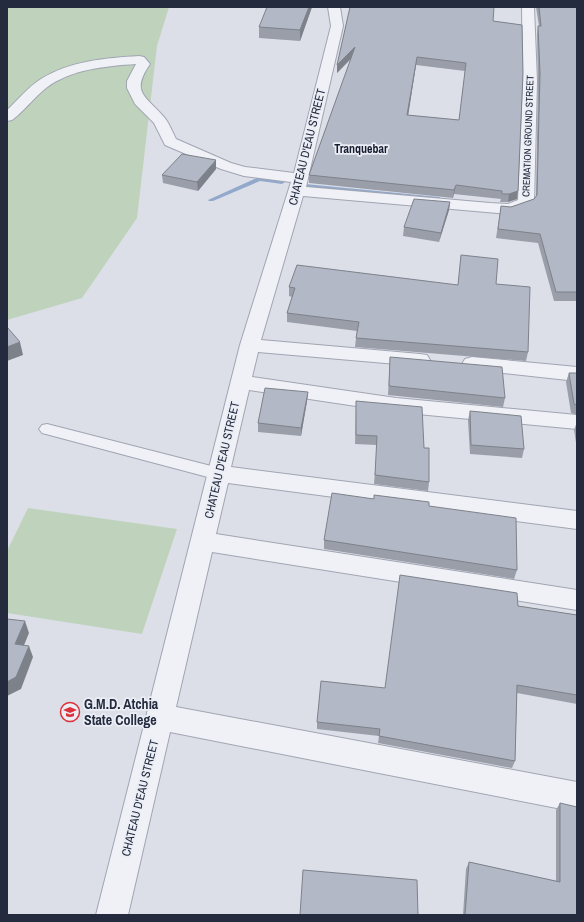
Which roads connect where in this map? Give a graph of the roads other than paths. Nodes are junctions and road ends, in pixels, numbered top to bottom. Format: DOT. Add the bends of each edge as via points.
graph roads {
  1 [pos="334,7"];
  2 [pos="528,7"];
  3 [pos="7,117"];
  4 [pos="298,185"];
  5 [pos="250,345"];
  6 [pos="577,374"];
  7 [pos="241,382"];
  8 [pos="577,422"];
  9 [pos="47,429"];
  10 [pos="219,474"];
  11 [pos="577,520"];
  12 [pos="203,542"];
  13 [pos="577,600"];
  14 [pos="160,717"];
  15 [pos="577,797"];
  16 [pos="112,915"];
  1 -- 4 [label="street, CHATEAU D'EAU STREET" via="337,26"];
  2 -- 4 [label="street, CREMATION GROUND STREET" via="530,81 526,203 510,209 490,208"];
  3 -- 4 [label="street" via="46,82 66,72 107,62 140,60 143,64 137,71 132,88 136,97 160,121 170,142 226,166"];
  4 -- 5 [label="street, CHATEAU D'EAU STREET"];
  5 -- 6 [label="street"];
  5 -- 7 [label="street, CHATEAU D'EAU STREET"];
  7 -- 8 [label="street" via="411,406"];
  7 -- 10 [label="street, CHATEAU D'EAU STREET"];
  9 -- 10 [label="lane"];
  10 -- 11 [label="street"];
  10 -- 12 [label="street, CHATEAU D'EAU STREET"];
  12 -- 13 [label="street"];
  12 -- 14 [label="street, CHATEAU D'EAU STREET"];
  14 -- 15 [label="street"];
  14 -- 16 [label="street, CHATEAU D'EAU STREET"];
}
